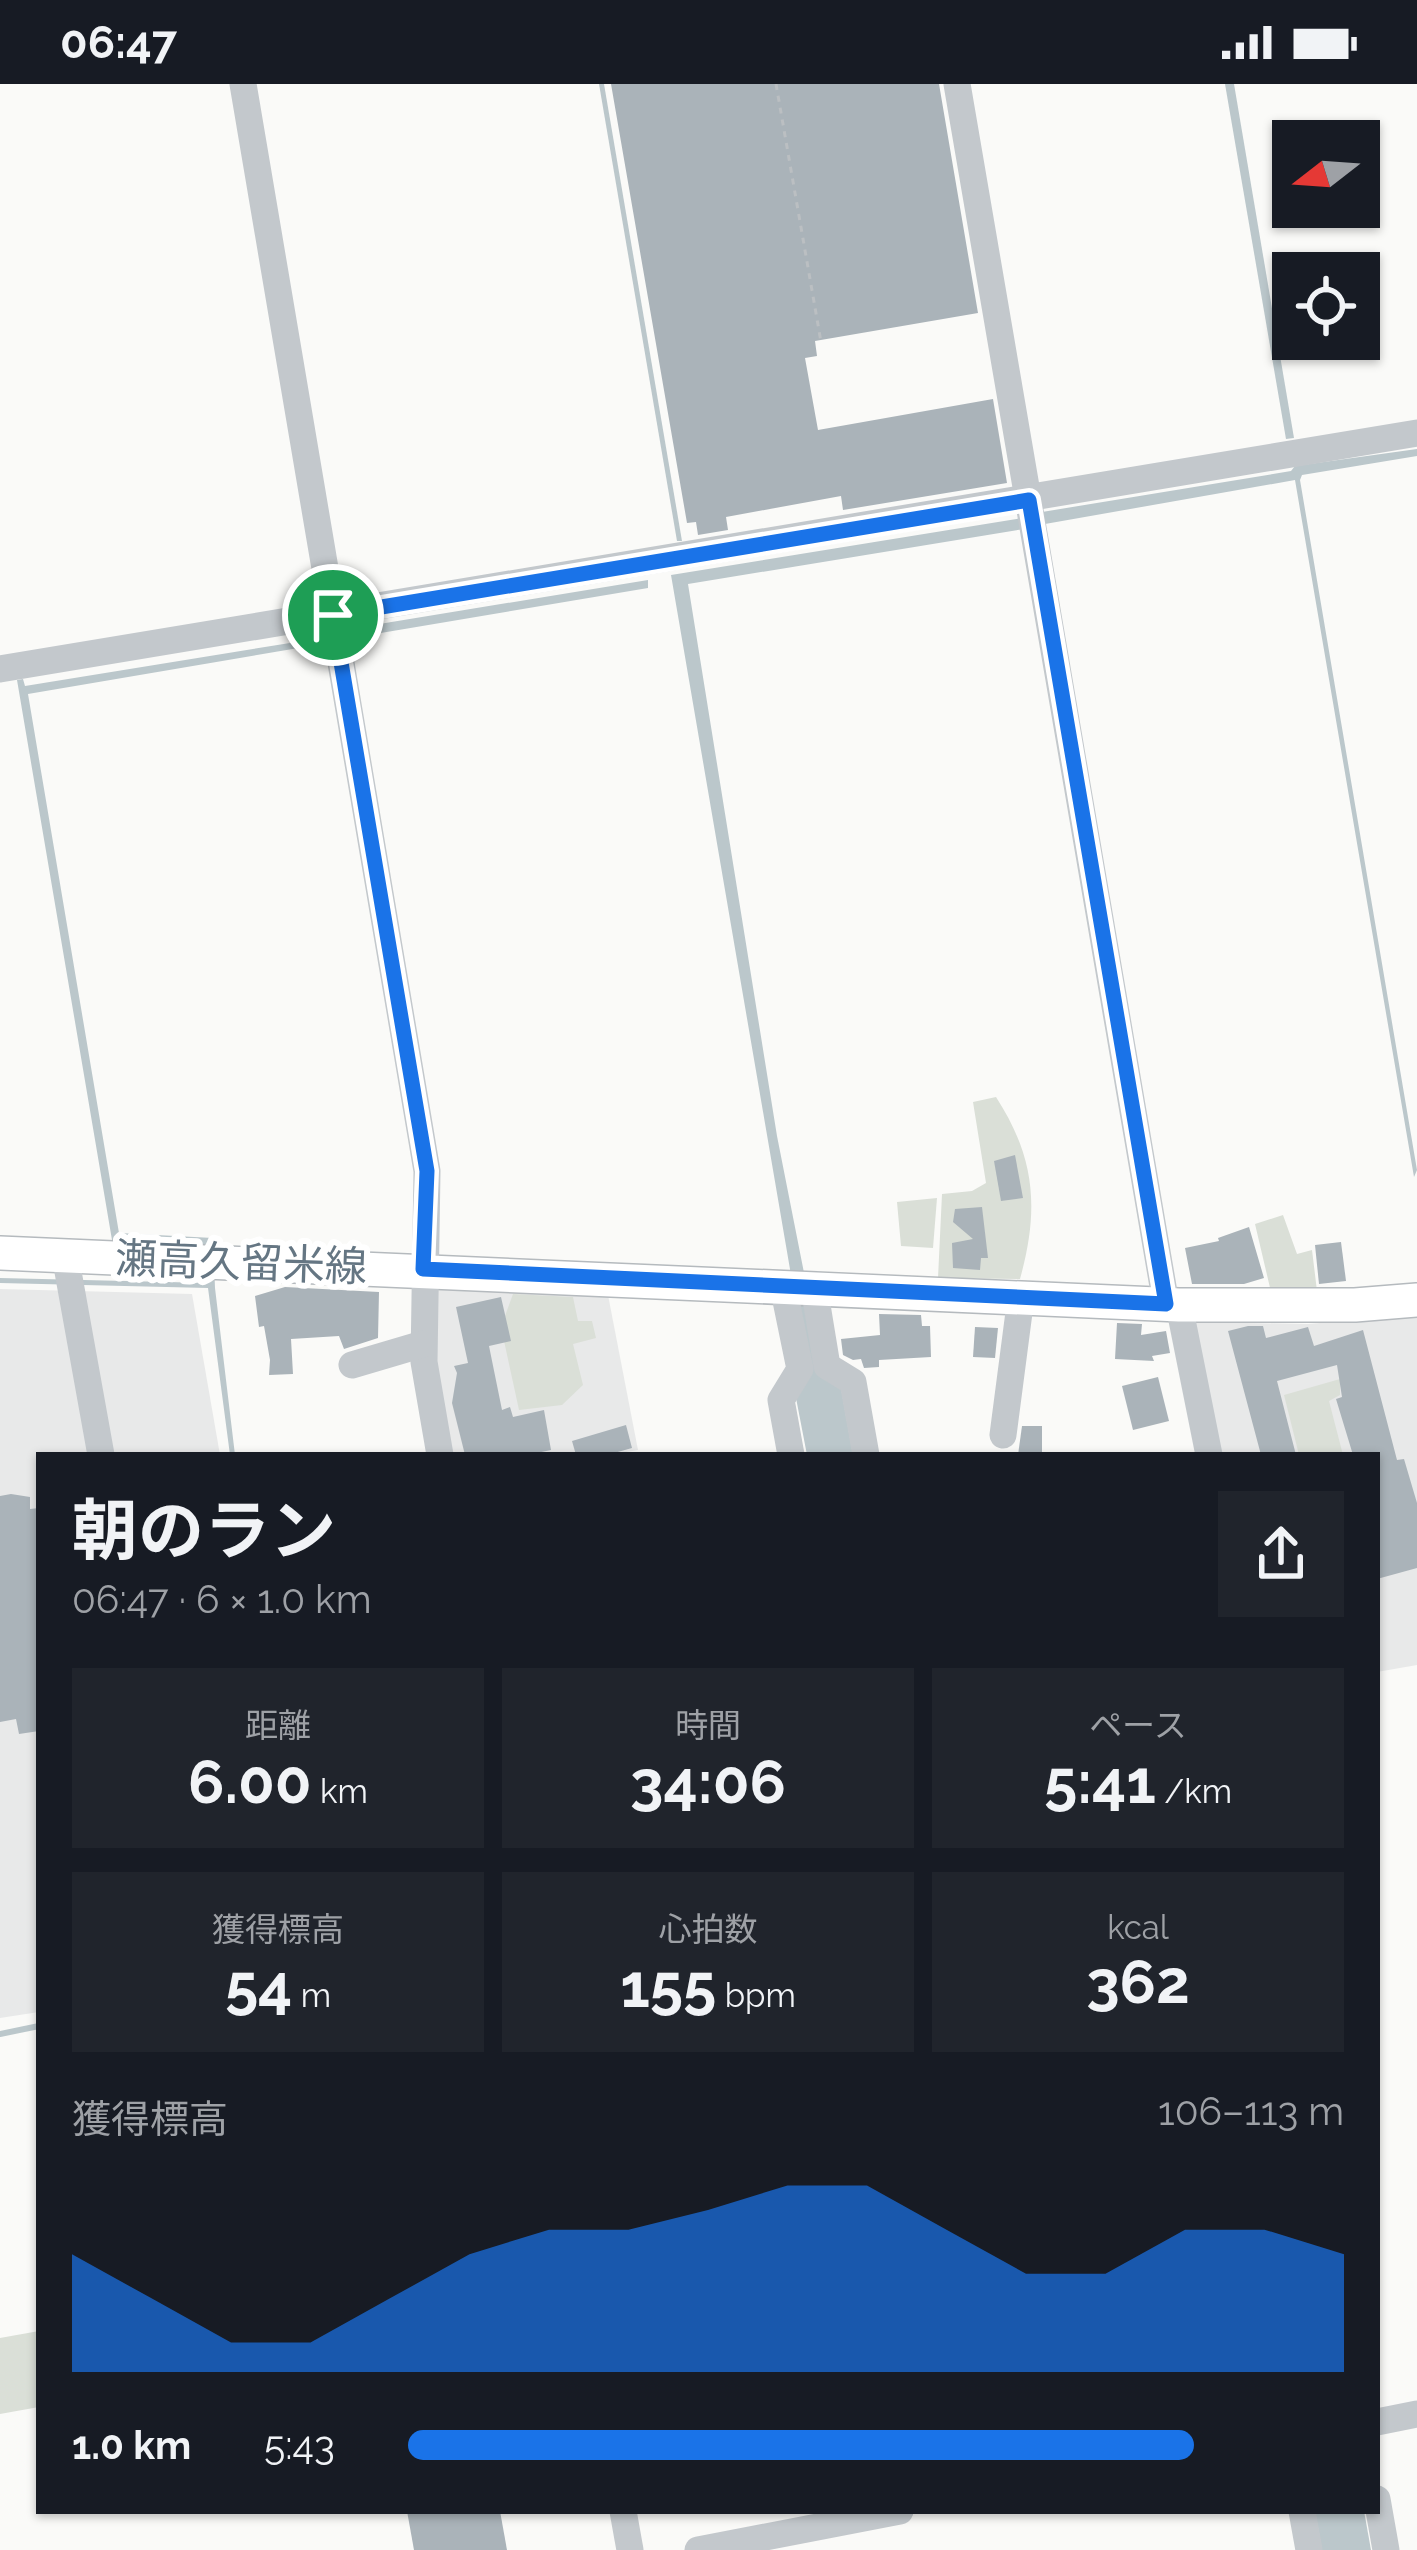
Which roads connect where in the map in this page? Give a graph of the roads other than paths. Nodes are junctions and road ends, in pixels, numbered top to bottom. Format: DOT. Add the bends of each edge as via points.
graph roads {
  1 [pos="243,84"];
  2 [pos="957,84"];
  3 [pos="1417,433"];
  4 [pos="1029,500"];
  5 [pos="333,615"];
  6 [pos="0,669"];
  7 [pos="0,1253"];
  8 [pos="423,1269"];
  9 [pos="68,1273"];
  10 [pos="798,1286"];
  11 [pos="1021,1297"];
  12 [pos="1417,1300"];
  13 [pos="1173,1305"];
  14 [pos="423,1344"];
  15 [pos="352,1365"];
  16 [pos="1003,1435"];
  17 [pos="99,1452"];
  18 [pos="440,1452"];
  19 [pos="790,1452"];
  20 [pos="865,1452"];
  21 [pos="1208,1452"];
  22 [pos="1417,2414"];
  23 [pos="1380,2421"];
  24 [pos="624,2514"];
  25 [pos="884,2514"];
  26 [pos="1303,2514"];
  27 [pos="1380,2514"];
  28 [pos="630,2550"];
  29 [pos="698,2550"];
  30 [pos="1309,2550"];
  31 [pos="1387,2550"];
  1 -- 5 [label="street"];
  2 -- 4 [label="street"];
  3 -- 4 [label="street"];
  4 -- 5 [label="street"];
  4 -- 13 [label="street"];
  5 -- 6 [label="street"];
  5 -- 8 [label="street" via="427,1171"];
  7 -- 9 [label="main road, 瀬高久留米線"];
  8 -- 9 [label="main road, 瀬高久留米線"];
  8 -- 10 [label="main road, 瀬高久留米線"];
  8 -- 14 [label="street"];
  9 -- 17 [label="street"];
  10 -- 11 [label="main road, 瀬高久留米線"];
  10 -- 19 [label="street" via="800,1369 781,1400"];
  10 -- 20 [label="street" via="827,1366 853,1382"];
  11 -- 13 [label="main road, 瀬高久留米線"];
  11 -- 16 [label="street"];
  12 -- 13 [label="main road, 瀬高久留米線"];
  13 -- 21 [label="street"];
  14 -- 15 [label="street"];
  14 -- 18 [label="street"];
  22 -- 23 [label="street"];
  24 -- 28 [label="street"];
  25 -- 29 [label="street"];
  26 -- 30 [label="street"];
  27 -- 31 [label="street"];
}
